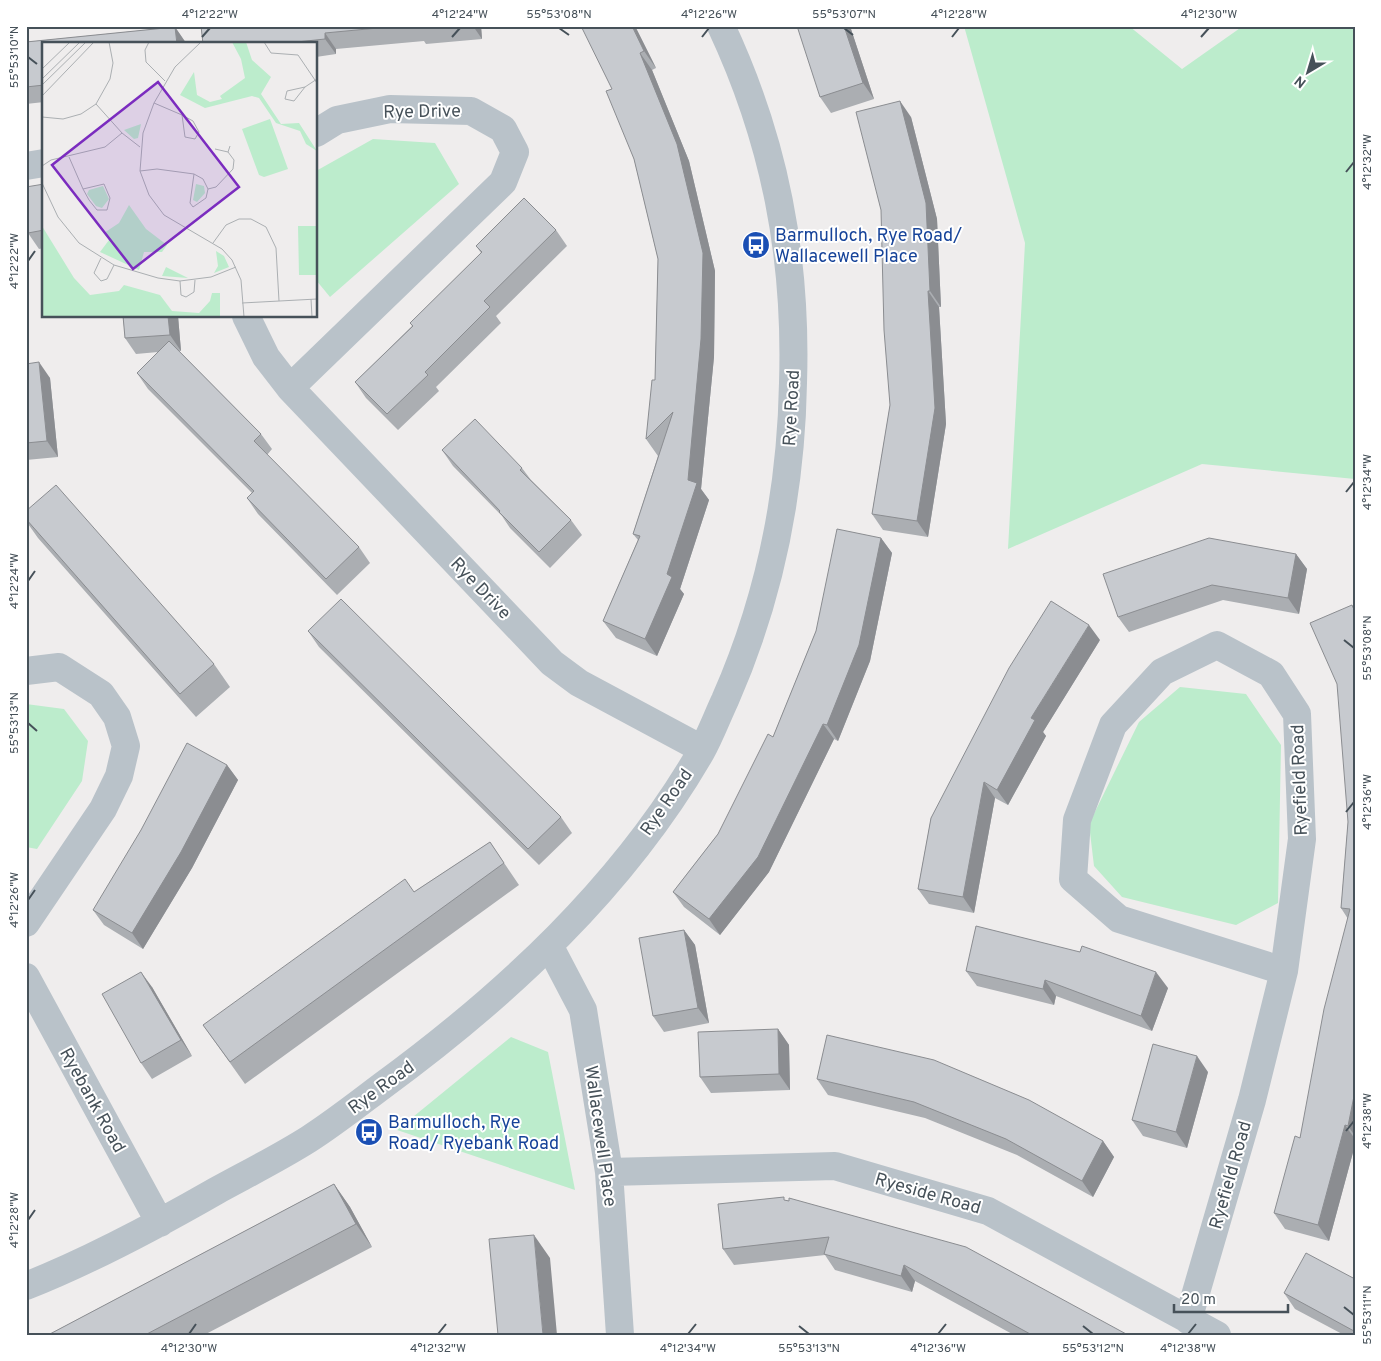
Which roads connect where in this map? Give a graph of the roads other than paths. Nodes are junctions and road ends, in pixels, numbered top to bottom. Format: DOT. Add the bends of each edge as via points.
graph roads {
  1 [pos="721,26"];
  2 [pos="318,132"];
  3 [pos="42,163"];
  4 [pos="26,166"];
  5 [pos="247,318"];
  6 [pos="290,388"];
  7 [pos="26,671"];
  8 [pos="702,749"];
  9 [pos="26,924"];
  10 [pos="550,947"];
  11 [pos="1284,971"];
  12 [pos="26,978"];
  13 [pos="609,1172"];
  14 [pos="160,1223"];
  15 [pos="26,1286"];
  16 [pos="1188,1320"];
  17 [pos="620,1335"];
  18 [pos="1217,1335"];
  1 -- 8 [label="street, Rye Road" via="744,74 772,161 787,241 795,327 793,414 784,498 767,588 740,666"];
  2 -- 6 [label="street, Rye Drive" via="337,120 390,109 471,110 503,129 515,152 503,182"];
  3 -- 4 [label="street"];
  5 -- 6 [label="street, Rye Drive" via="266,358"];
  6 -- 8 [label="street, Rye Drive" via="552,662 579,683"];
  7 -- 9 [label="street" via="59,667 101,694 117,716 126,746 119,776 102,809"];
  8 -- 10 [label="street, Rye Road" via="656,821 604,887"];
  10 -- 13 [label="street, Wallacewell Place" via="583,1010"];
  10 -- 14 [label="street, Rye Road" via="436,1047 311,1138"];
  11 -- 11 [label="street, Ryefield Road" via="1302,838 1297,714 1271,674 1217,645 1162,672 1113,725 1077,820 1073,879 1119,919"];
  11 -- 16 [label="street, Ryefield Road" via="1252,1100"];
  12 -- 14 [label="street, Ryebank Road"];
  13 -- 16 [label="street, Ryeside Road" via="835,1166 988,1211"];
  13 -- 17 [label="street, Wallacewell Place"];
  14 -- 15 [label="street, Rye Road"];
  16 -- 18 [label="street, Ryeside Road"];
}
